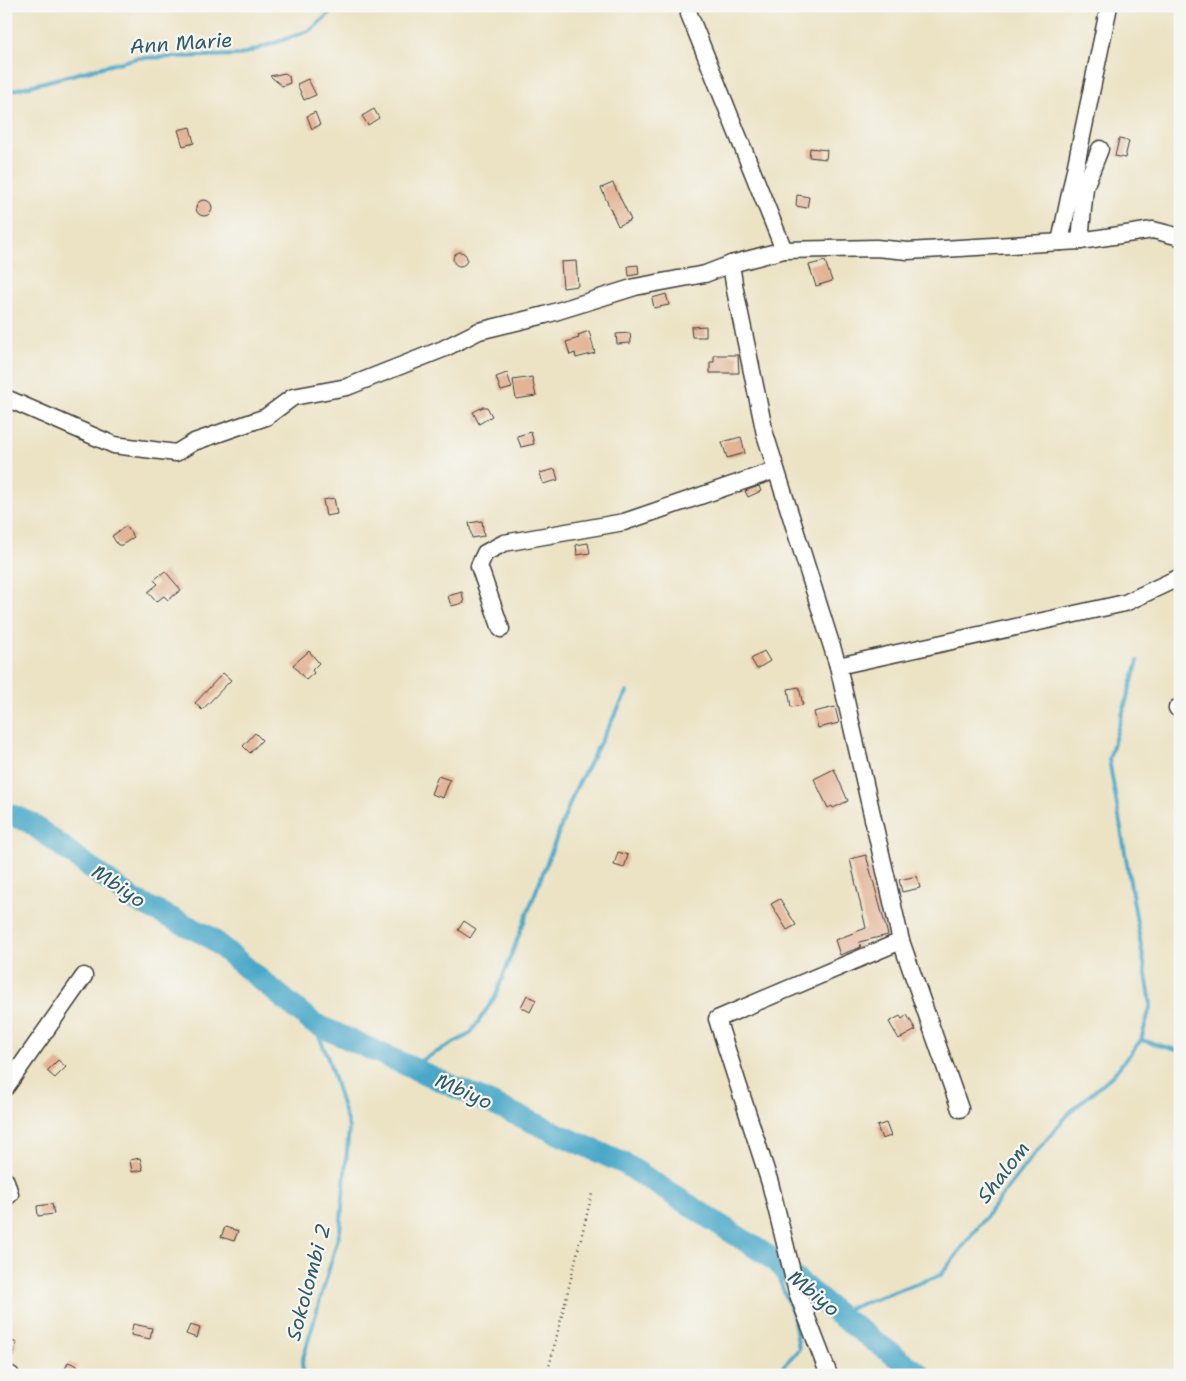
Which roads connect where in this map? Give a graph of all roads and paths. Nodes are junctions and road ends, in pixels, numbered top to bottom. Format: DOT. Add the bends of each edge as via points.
graph roads {
  1 [pos="1109,6"];
  2 [pos="689,14"];
  3 [pos="1100,149"];
  4 [pos="1180,237"];
  5 [pos="1080,241"];
  6 [pos="1060,242"];
  7 [pos="784,250"];
  8 [pos="731,264"];
  9 [pos="6,398"];
  10 [pos="776,470"];
  11 [pos="1180,578"];
  12 [pos="500,629"];
  13 [pos="838,666"];
  14 [pos="901,941"];
  15 [pos="84,976"];
  16 [pos="6,1087"];
  17 [pos="960,1109"];
  18 [pos="6,1181"];
  19 [pos="592,1194"];
  20 [pos="6,1198"];
  21 [pos="6,1373"];
  22 [pos="11,1375"];
  23 [pos="547,1375"];
  24 [pos="829,1375"];
  1 -- 6 [label="street"];
  2 -- 7 [label="street"];
  3 -- 5 [label="street" via="1085,188"];
  4 -- 5 [label="street" via="1153,230"];
  5 -- 6 [label="street"];
  6 -- 7 [label="street" via="908,251 876,248"];
  7 -- 8 [label="street"];
  8 -- 9 [label="street" via="705,274 635,287 545,315 479,331 443,349 347,387 293,397 266,417 194,442 176,453 114,445"];
  8 -- 10 [label="street" via="765,434"];
  10 -- 12 [label="street" via="624,522 504,543 485,553 479,566"];
  10 -- 13 [label="street"];
  11 -- 13 [label="street" via="1125,603"];
  13 -- 14 [label="street"];
  14 -- 17 [label="street"];
  14 -- 24 [label="street" via="717,1019 770,1183 797,1292"];
  15 -- 16 [label="street"];
  18 -- 20 [label="street" via="10,1194"];
  19 -- 23 [label="path"];
  21 -- 22 [label="street"];
}
